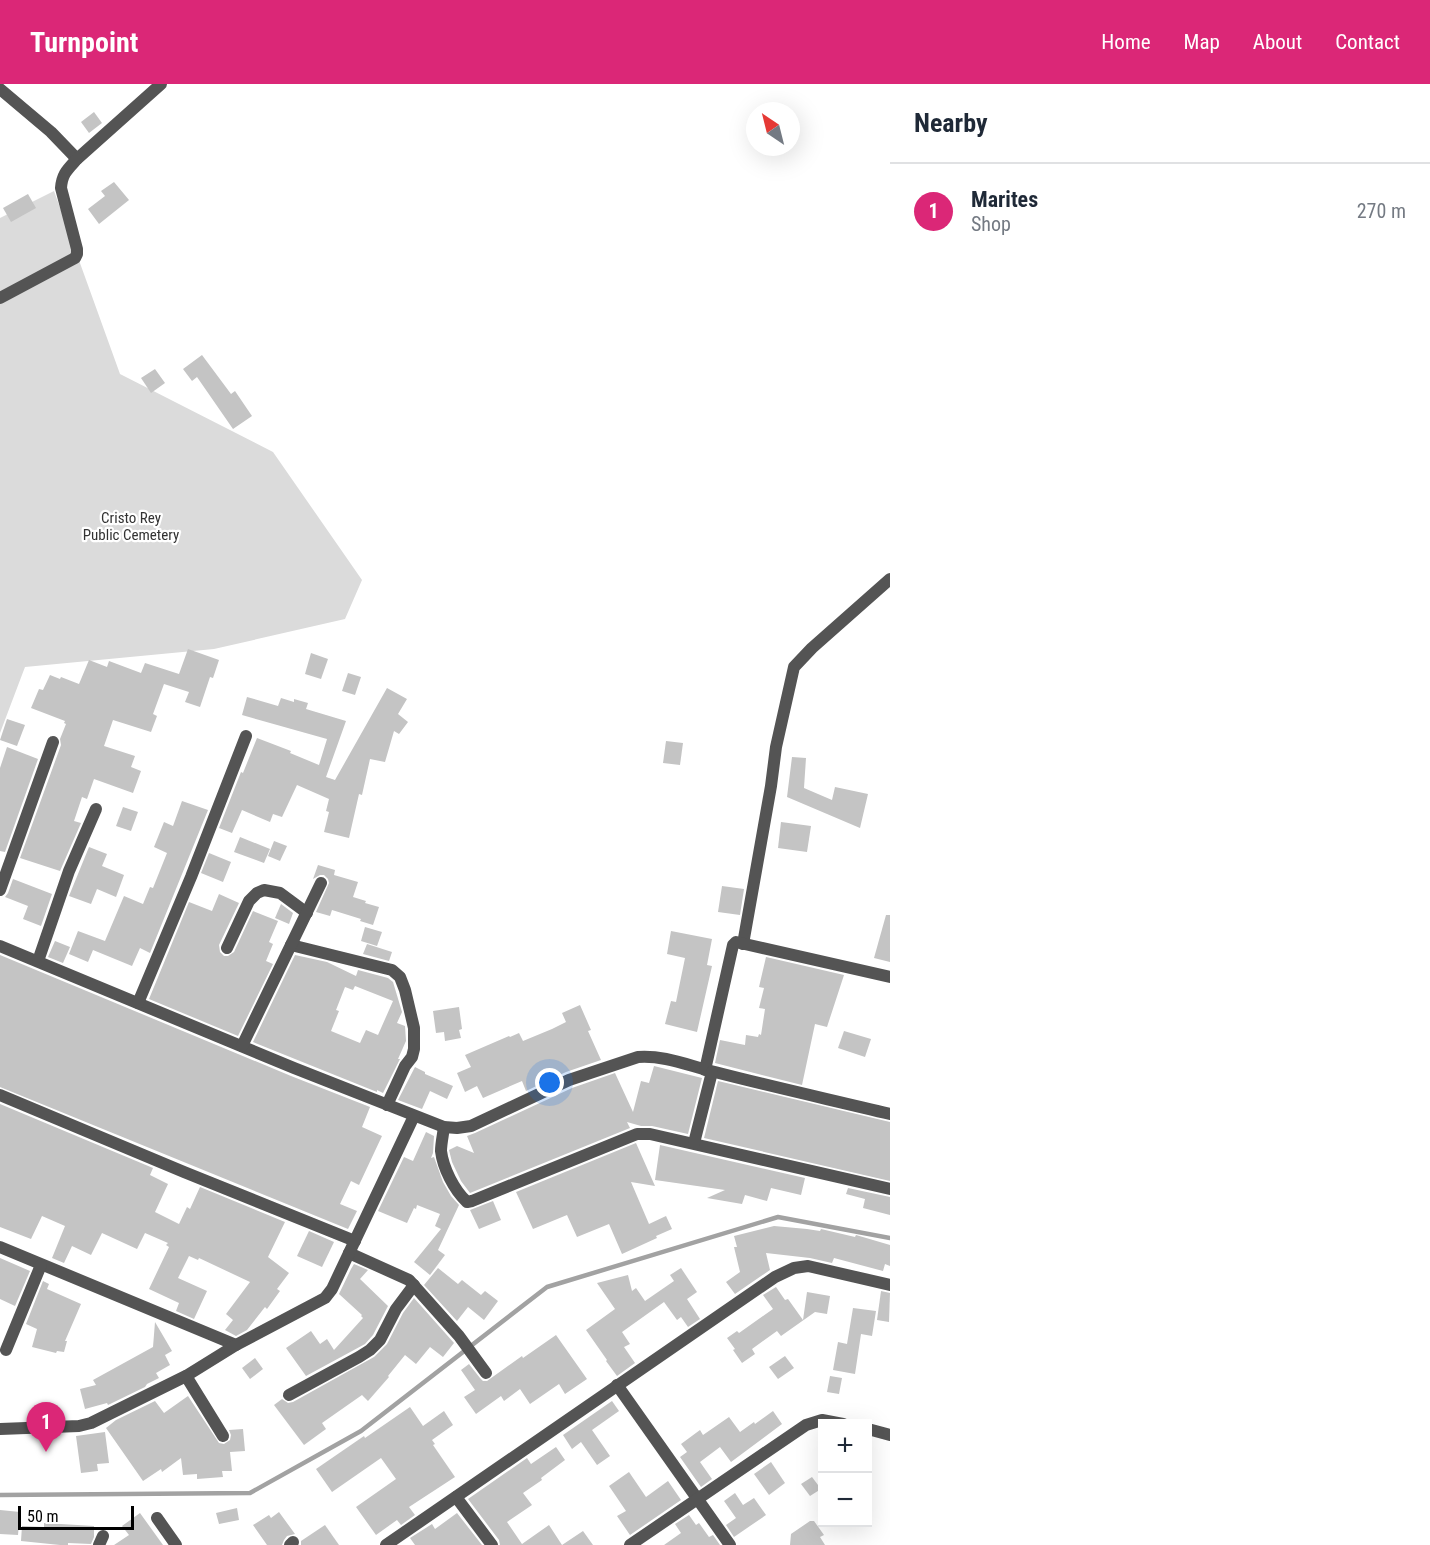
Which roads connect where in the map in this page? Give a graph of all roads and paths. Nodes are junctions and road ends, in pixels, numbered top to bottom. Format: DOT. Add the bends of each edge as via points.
graph roads {
  1 [pos="161,84"];
  2 [pos="0,89"];
  3 [pos="77,159"];
  4 [pos="0,298"];
  5 [pos="890,579"];
  6 [pos="246,736"];
  7 [pos="53,742"];
  8 [pos="96,809"];
  9 [pos="321,883"];
  10 [pos="0,890"];
  11 [pos="306,913"];
  12 [pos="743,944"];
  13 [pos="291,945"];
  14 [pos="0,946"];
  15 [pos="227,948"];
  16 [pos="38,961"];
  17 [pos="890,977"];
  18 [pos="138,1003"];
  19 [pos="242,1046"];
  20 [pos="709,1071"];
  21 [pos="0,1095"];
  22 [pos="387,1105"];
  23 [pos="890,1114"];
  24 [pos="414,1116"];
  25 [pos="444,1127"];
  26 [pos="694,1143"];
  27 [pos="890,1189"];
  28 [pos="355,1241"];
  29 [pos="0,1247"];
  30 [pos="349,1253"];
  31 [pos="41,1265"];
  32 [pos="414,1285"];
  33 [pos="890,1285"];
  34 [pos="236,1345"];
  35 [pos="6,1350"];
  36 [pos="486,1373"];
  37 [pos="186,1376"];
  38 [pos="617,1385"];
  39 [pos="289,1395"];
  40 [pos="818,1421"];
  41 [pos="0,1429"];
  42 [pos="872,1430"];
  43 [pos="890,1435"];
  44 [pos="223,1436"];
  45 [pos="456,1497"];
  46 [pos="698,1498"];
  47 [pos="157,1518"];
  48 [pos="176,1545"];
  49 [pos="386,1545"];
  50 [pos="492,1545"];
  51 [pos="630,1545"];
  52 [pos="730,1545"];
  1 -- 3 [label="street"];
  2 -- 3 [label="street"];
  3 -- 4 [label="street" via="62,178 75,258"];
  5 -- 12 [label="street" via="794,667 776,747"];
  6 -- 18 [label="street"];
  7 -- 10 [label="street"];
  8 -- 16 [label="street" via="69,871"];
  9 -- 11 [label="street"];
  11 -- 13 [label="street"];
  11 -- 15 [label="street" via="279,893 257,893 249,901"];
  12 -- 17 [label="street"];
  12 -- 20 [label="street" via="733,945"];
  13 -- 19 [label="street"];
  13 -- 22 [label="street" via="393,970 400,977 414,1028 414,1049"];
  14 -- 16 [label="street"];
  16 -- 18 [label="street"];
  18 -- 19 [label="street"];
  19 -- 22 [label="street"];
  20 -- 23 [label="street"];
  20 -- 25 [label="street" via="666,1058 638,1058 568,1080 471,1126"];
  20 -- 26 [label="street"];
  21 -- 28 [label="street"];
  22 -- 24 [label="street"];
  24 -- 25 [label="street"];
  24 -- 28 [label="street"];
  25 -- 26 [label="street" via="441,1150 446,1167 467,1202 637,1134"];
  26 -- 27 [label="street"];
  28 -- 30 [label="street"];
  29 -- 31 [label="street"];
  30 -- 32 [label="street"];
  30 -- 34 [label="street" via="325,1298"];
  31 -- 34 [label="street"];
  31 -- 35 [label="street"];
  32 -- 36 [label="street"];
  32 -- 39 [label="street" via="370,1350"];
  33 -- 38 [label="street" via="808,1266 794,1268"];
  34 -- 37 [label="street"];
  37 -- 41 [label="street" via="91,1423"];
  37 -- 44 [label="street"];
  38 -- 45 [label="street"];
  38 -- 46 [label="street"];
  40 -- 46 [label="street" via="806,1425"];
  42 -- 43 [label="street"];
  45 -- 49 [label="street"];
  45 -- 50 [label="street"];
  46 -- 51 [label="street"];
  46 -- 52 [label="street"];
  47 -- 48 [label="street"];
}
